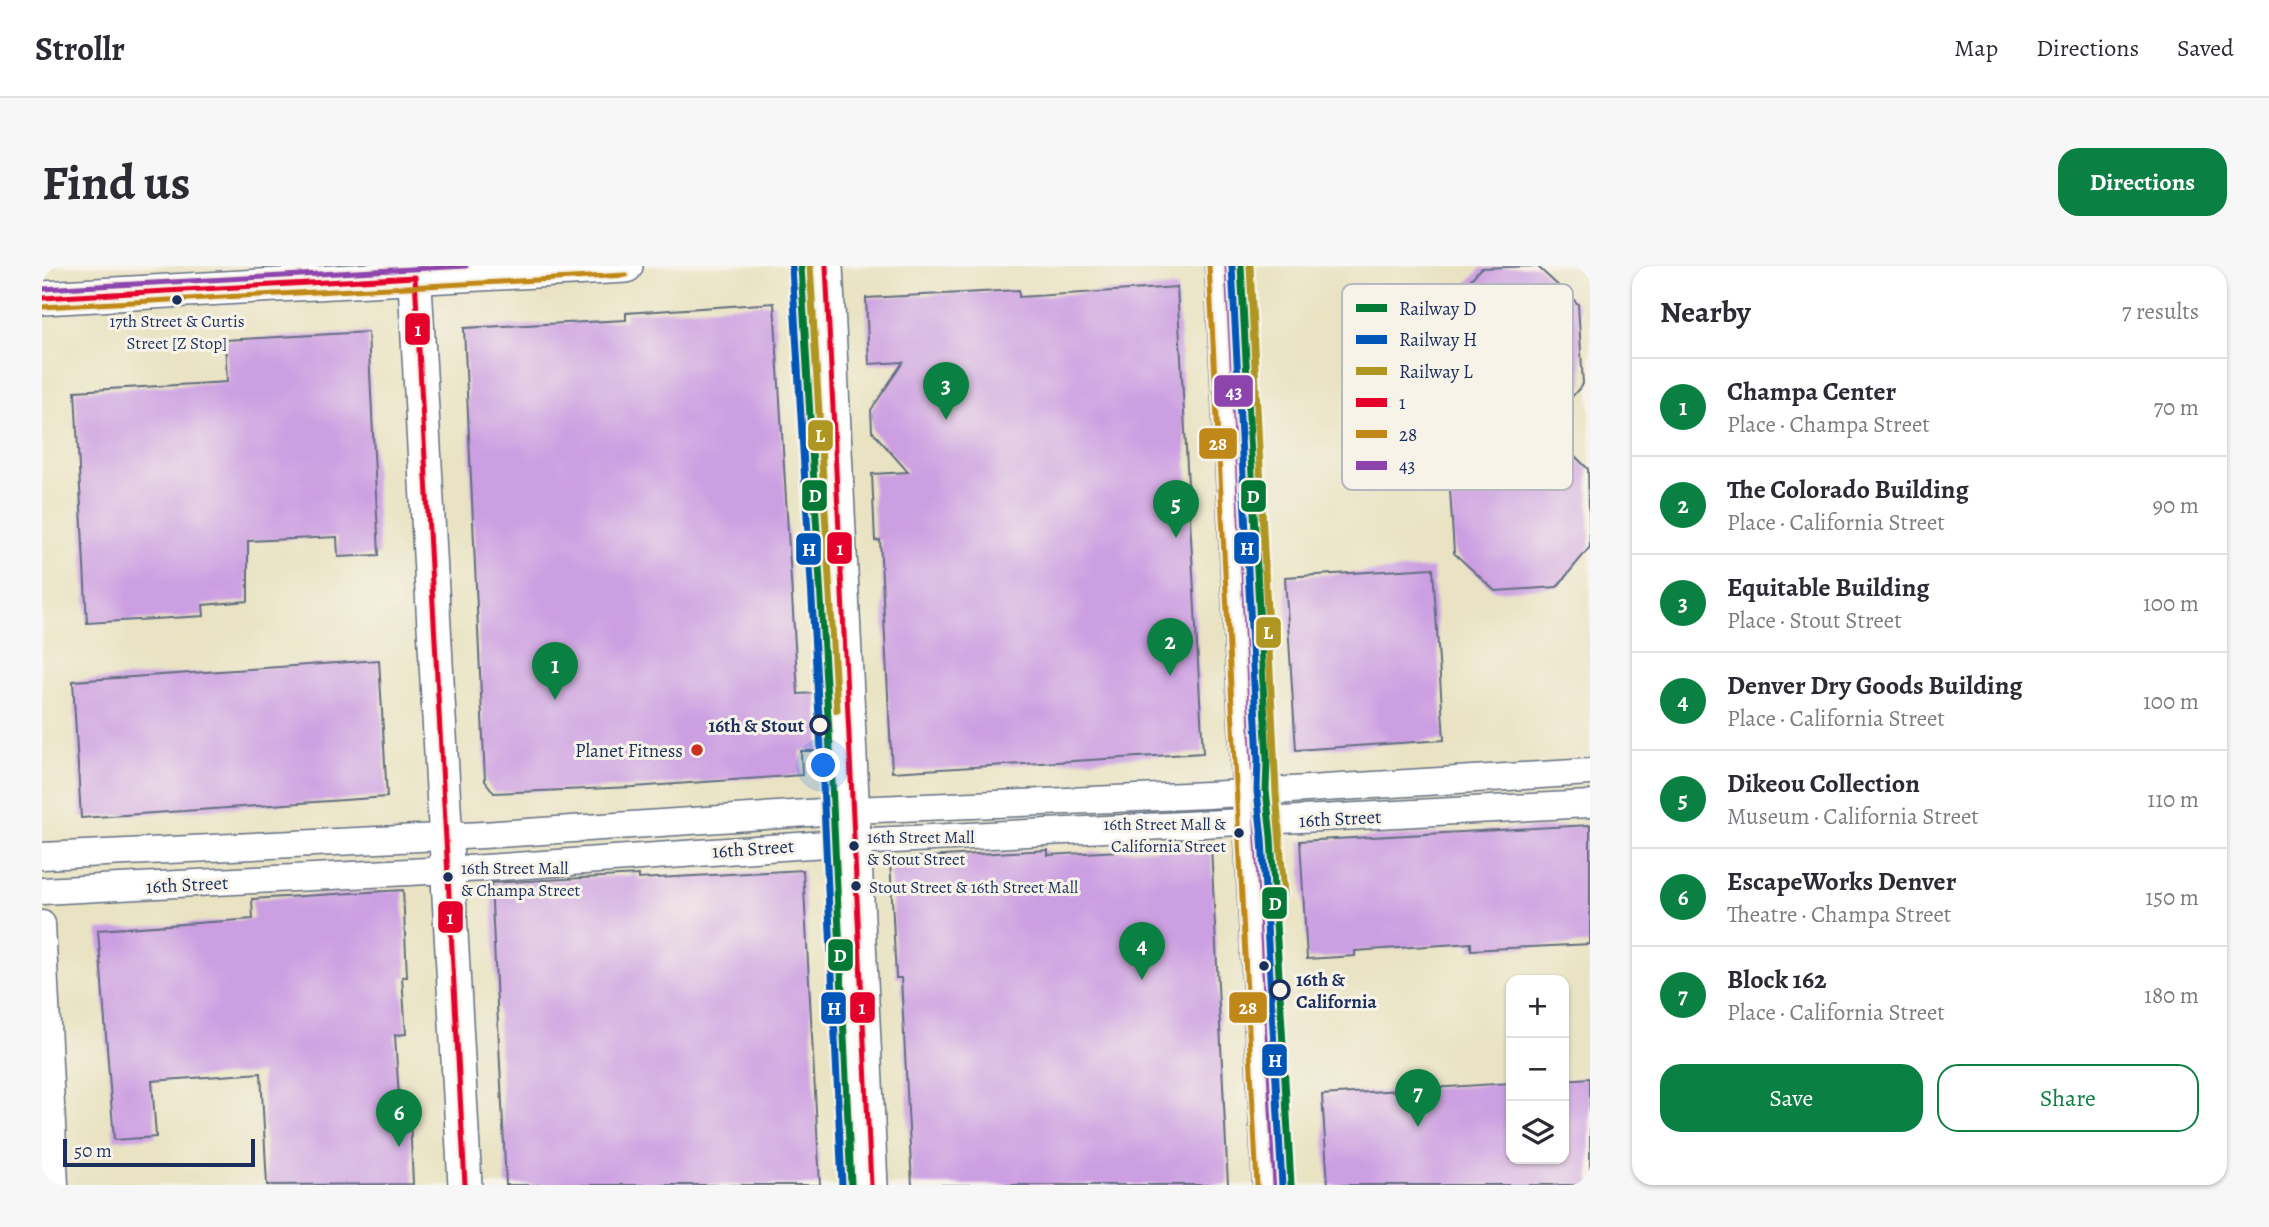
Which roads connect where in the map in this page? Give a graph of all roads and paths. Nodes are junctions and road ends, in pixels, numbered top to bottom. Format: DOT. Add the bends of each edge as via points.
graph roads {
  1 [pos="626,266"];
  2 [pos="826,266"];
  3 [pos="1218,266"];
  4 [pos="415,272"];
  5 [pos="42,298"];
  6 [pos="1590,772"];
  7 [pos="1244,792"];
  8 [pos="1590,804"];
  9 [pos="1247,823"];
  10 [pos="853,826"];
  11 [pos="446,835"];
  12 [pos="42,856"];
  13 [pos="447,870"];
  14 [pos="42,891"];
  15 [pos="42,924"];
  16 [pos="55,1185"];
  17 [pos="465,1185"];
  18 [pos="872,1185"];
  19 [pos="1266,1185"];
  1 -- 4 [label="main road"];
  2 -- 10 [label="main road"];
  3 -- 7 [label="street"];
  4 -- 5 [label="main road"];
  4 -- 11 [label="main road"];
  6 -- 7 [label="street, 16th Street"];
  7 -- 9 [label="street"];
  7 -- 10 [label="street, 16th Street"];
  8 -- 9 [label="street, 16th Street"];
  9 -- 10 [label="street, 16th Street"];
  9 -- 19 [label="street"];
  10 -- 11 [label="street, 16th Street"];
  10 -- 13 [label="street, 16th Street"];
  10 -- 18 [label="main road"];
  11 -- 12 [label="street, 16th Street"];
  11 -- 13 [label="main road"];
  13 -- 14 [label="street, 16th Street"];
  13 -- 17 [label="main road"];
  15 -- 16 [label="street"];
}
